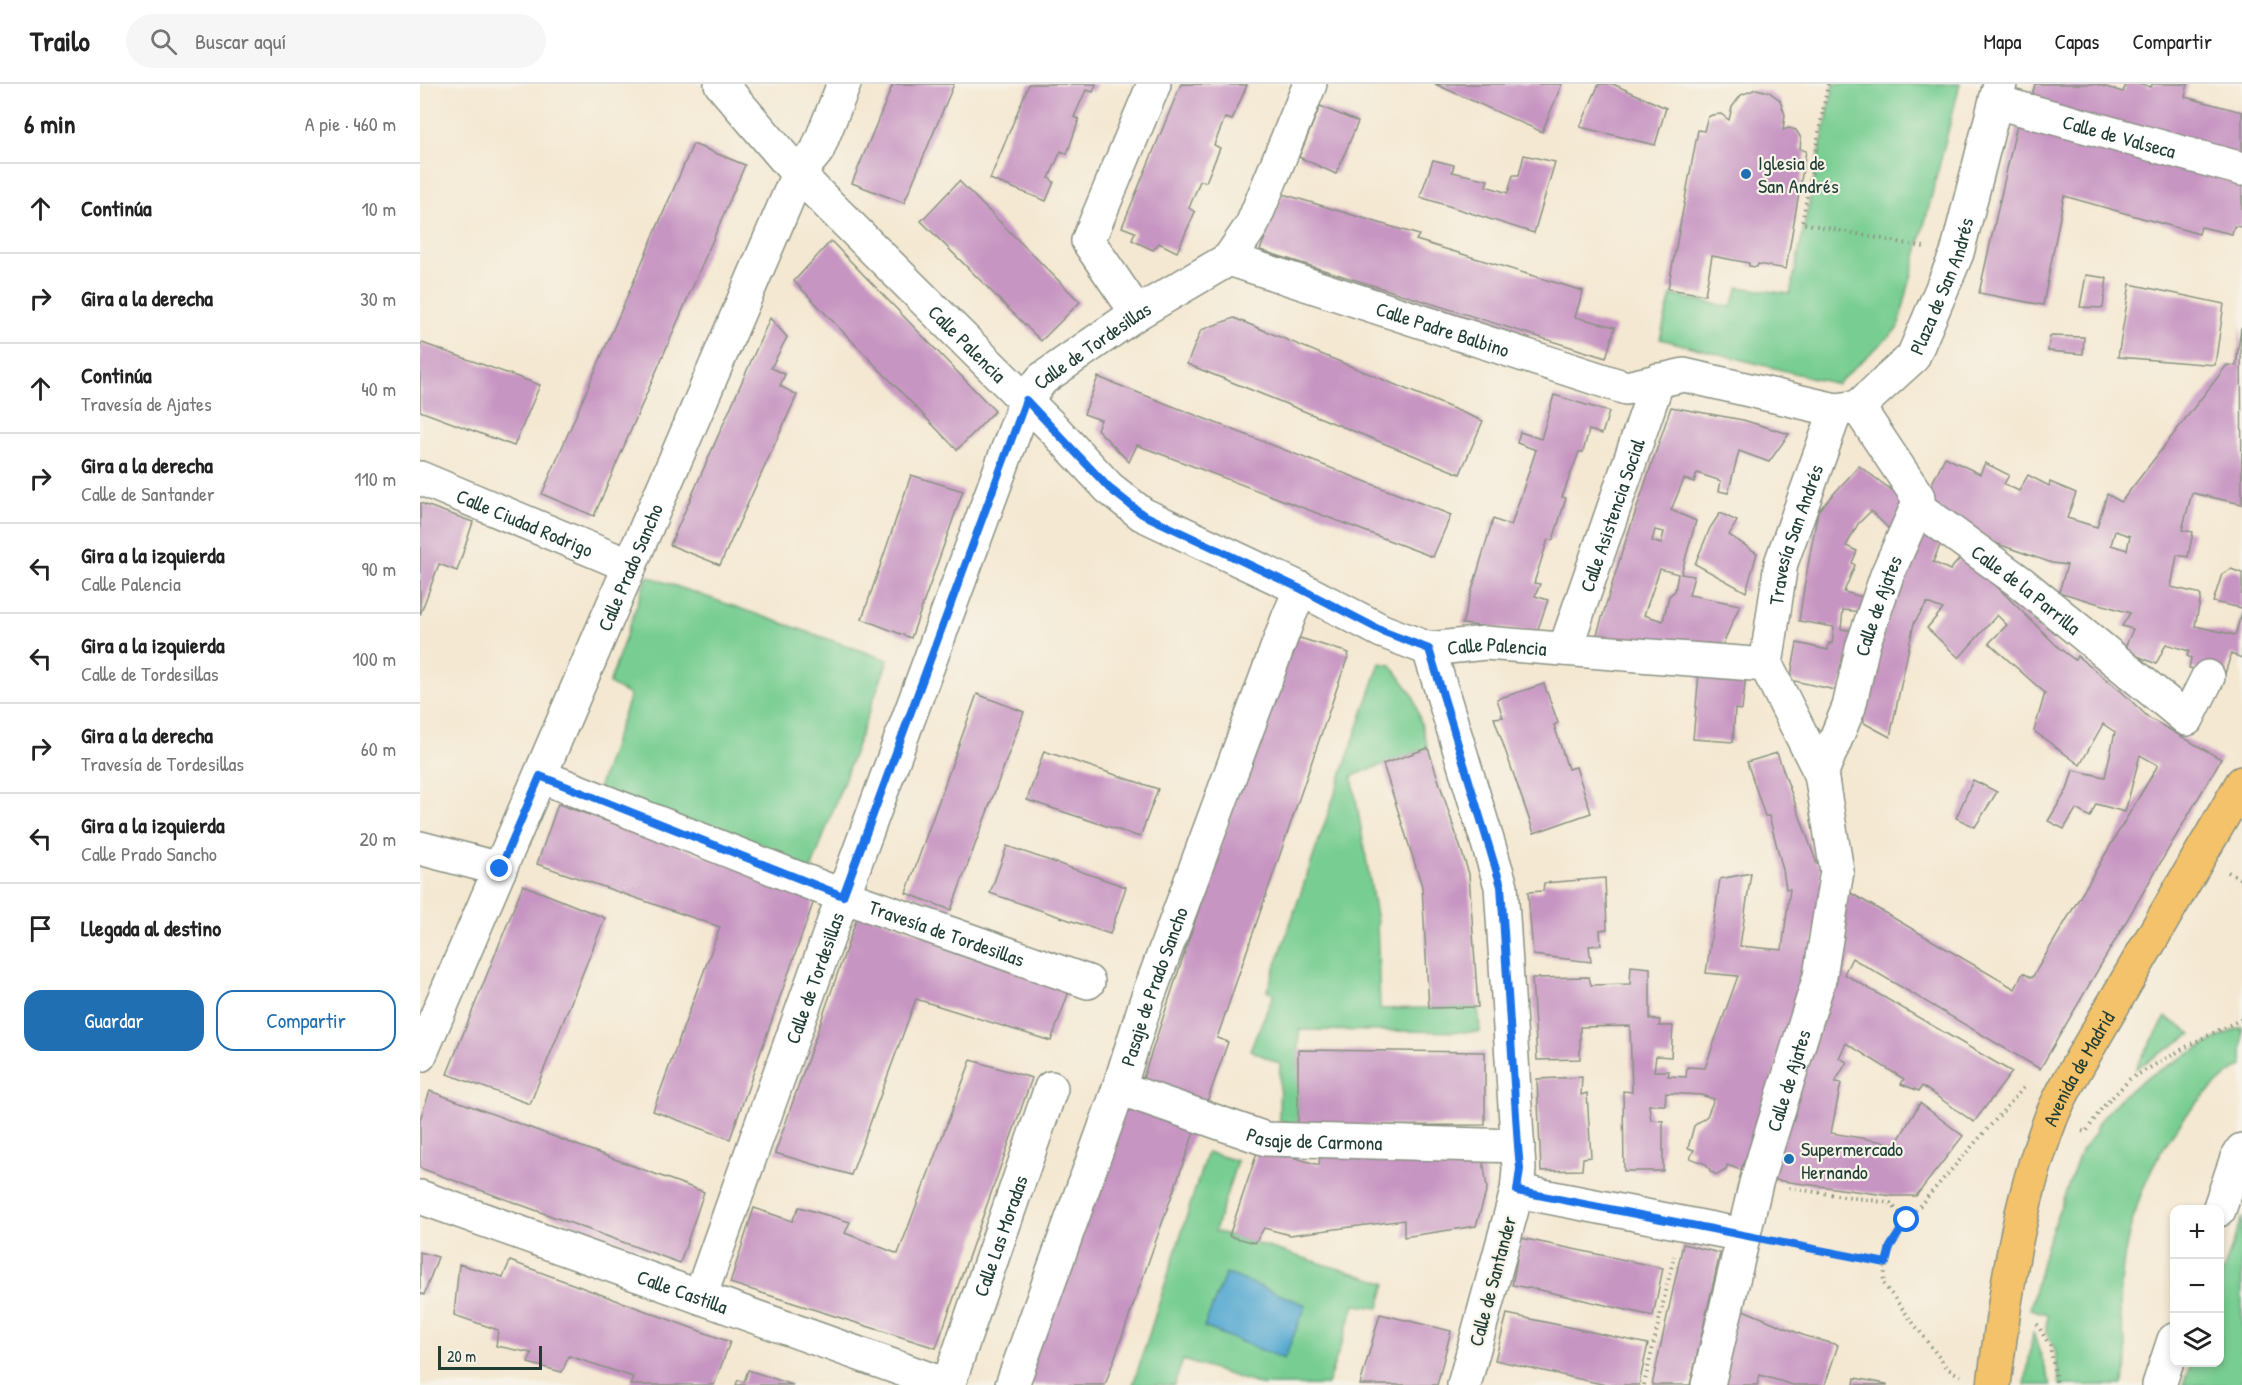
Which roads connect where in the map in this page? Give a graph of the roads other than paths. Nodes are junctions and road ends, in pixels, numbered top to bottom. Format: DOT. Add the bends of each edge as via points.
graph roads {
  1 [pos="721,84"];
  2 [pos="844,84"];
  3 [pos="1154,84"];
  4 [pos="1310,84"];
  5 [pos="1998,93"];
  6 [pos="2242,169"];
  7 [pos="798,174"];
  8 [pos="1229,259"];
  9 [pos="1137,313"];
  10 [pos="1658,380"];
  11 [pos="1026,400"];
  12 [pos="1847,409"];
  13 [pos="420,478"];
  14 [pos="1917,507"];
  15 [pos="630,566"];
  16 [pos="1301,589"];
  17 [pos="1429,649"];
  18 [pos="1565,649"];
  19 [pos="1766,665"];
  20 [pos="2208,677"];
  21 [pos="1821,774"];
  22 [pos="540,776"];
  23 [pos="2242,783"];
  24 [pos="420,848"];
  25 [pos="500,869"];
  26 [pos="843,896"];
  27 [pos="1088,982"];
  28 [pos="420,1054"];
  29 [pos="1051,1088"];
  30 [pos="1119,1088"];
  31 [pos="1518,1146"];
  32 [pos="2242,1150"];
  33 [pos="1517,1191"];
  34 [pos="420,1197"];
  35 [pos="2220,1205"];
  36 [pos="1743,1236"];
  37 [pos="700,1297"];
  38 [pos="2170,1354"];
  39 [pos="914,1379"];
  40 [pos="1981,1382"];
  41 [pos="947,1385"];
  42 [pos="1012,1385"];
  43 [pos="1464,1385"];
  44 [pos="1708,1385"];
  45 [pos="2159,1385"];
  1 -- 7 [label="street, Calle Palencia"];
  2 -- 7 [label="street, Calle Prado Sancho" via="817,151"];
  3 -- 9 [label="street" via="1088,241"];
  4 -- 8 [label="street, Calle de Tordesillas" via="1252,225"];
  5 -- 6 [label="street, Calle de Valseca"];
  5 -- 12 [label="street, Plaza de San Andrés" via="1957,253 1913,357"];
  7 -- 11 [label="street, Calle Palencia"];
  7 -- 15 [label="street, Calle Prado Sancho"];
  8 -- 9 [label="street, Calle de Tordesillas"];
  8 -- 10 [label="street, Calle Padre Balbino" via="1626,387"];
  9 -- 11 [label="street, Calle de Tordesillas" via="1042,379"];
  10 -- 12 [label="street" via="1684,375"];
  10 -- 18 [label="street, Calle Asistencia Social"];
  11 -- 16 [label="street, Calle Palencia" via="1109,488 1142,514"];
  11 -- 26 [label="street, Calle de Tordesillas"];
  12 -- 14 [label="street" via="1918,497"];
  12 -- 19 [label="street, Travesía San Andrés" via="1781,563"];
  13 -- 15 [label="street, Calle Ciudad Rodrigo"];
  14 -- 20 [label="street, Calle de la Parrilla" via="2020,582 2187,720"];
  14 -- 21 [label="street, Calle de Ajates" via="1887,575 1863,645 1850,707"];
  15 -- 22 [label="street, Calle Prado Sancho"];
  16 -- 17 [label="street, Calle Palencia" via="1382,631"];
  16 -- 30 [label="street, Pasaje de Prado Sancho" via="1146,1002"];
  17 -- 18 [label="street, Calle Palencia" via="1485,643"];
  17 -- 31 [label="street, Calle de Santander" via="1501,886"];
  18 -- 19 [label="street, Calle Palencia"];
  19 -- 21 [label="street, Calle de Ajates"];
  21 -- 36 [label="street, Calle de Ajates" via="1837,871 1820,976"];
  22 -- 25 [label="street, Calle Prado Sancho"];
  22 -- 26 [label="street, Travesía de Tordesillas"];
  23 -- 40 [label="highway, Avenida de Madrid" via="2051,1118 2022,1210 2004,1303"];
  24 -- 25 [label="street"];
  25 -- 28 [label="street, Calle Prado Sancho"];
  26 -- 27 [label="street, Travesía de Tordesillas"];
  26 -- 37 [label="street, Calle de Tordesillas"];
  29 -- 41 [label="street, Calle Las Moradas"];
  30 -- 31 [label="street, Pasaje de Carmona" via="1266,1139"];
  30 -- 42 [label="street, Pasaje de Prado Sancho"];
  31 -- 33 [label="street, Calle de Santander"];
  32 -- 35 [label="street"];
  33 -- 36 [label="street"];
  33 -- 43 [label="street, Calle de Santander"];
  34 -- 37 [label="street, Calle Castilla"];
  36 -- 44 [label="street, Calle de Ajates"];
  37 -- 39 [label="street, Calle Castilla"];
  38 -- 45 [label="street"];
  39 -- 41 [label="street, Calle Castilla"];
}
